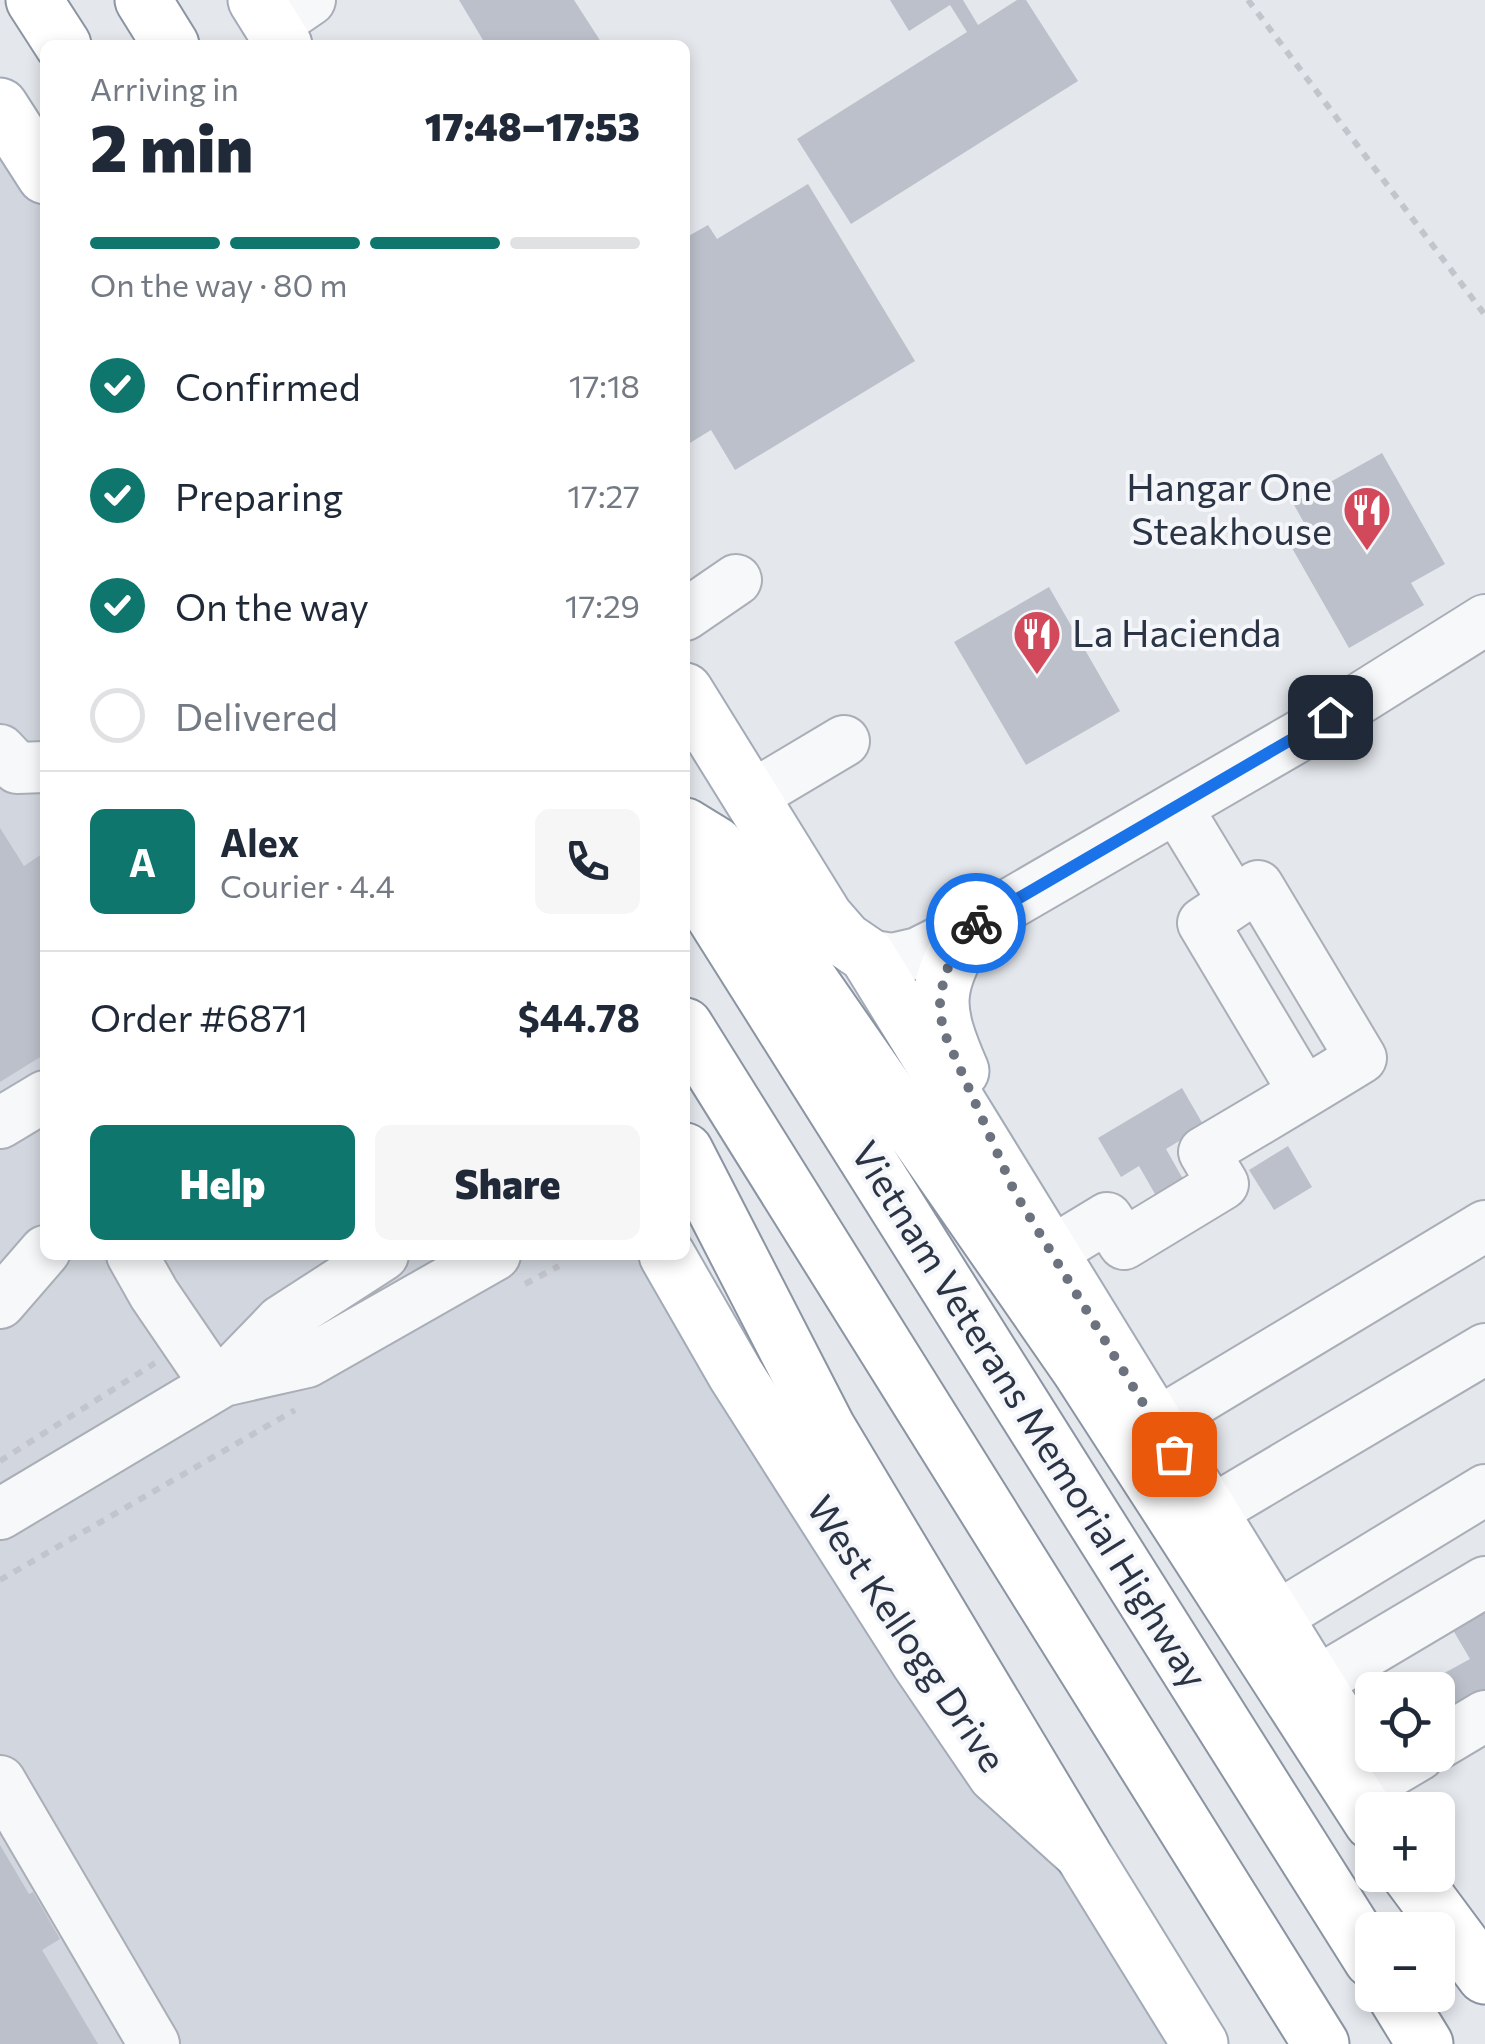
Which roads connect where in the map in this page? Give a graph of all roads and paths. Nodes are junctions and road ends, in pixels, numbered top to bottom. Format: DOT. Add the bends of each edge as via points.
graph roads {
  1 [pos="34,0"];
  2 [pos="142,0"];
  3 [pos="1248,0"];
  4 [pos="60,40"];
  5 [pos="167,40"];
  6 [pos="0,106"];
  7 [pos="40,168"];
  8 [pos="1485,315"];
  9 [pos="736,580"];
  10 [pos="690,612"];
  11 [pos="1485,620"];
  12 [pos="690,699"];
  13 [pos="844,741"];
  14 [pos="0,750"];
  15 [pos="40,767"];
  16 [pos="750,796"];
  17 [pos="1176,808"];
  18 [pos="690,829"];
  19 [pos="690,878"];
  20 [pos="1234,902"];
  21 [pos="970,927"];
  22 [pos="867,955"];
  23 [pos="690,1034"];
  24 [pos="1304,1092"];
  25 [pos="40,1099"];
  26 [pos="0,1123"];
  27 [pos="690,1161"];
  28 [pos="1015,1193"];
  29 [pos="1485,1226"];
  30 [pos="1051,1252"];
  31 [pos="40,1257"];
  32 [pos="135,1260"];
  33 [pos="375,1260"];
  34 [pos="671,1260"];
  35 [pos="559,1266"];
  36 [pos="502,1274"];
  37 [pos="0,1304"];
  38 [pos="1485,1348"];
  39 [pos="220,1383"];
  40 [pos="307,1403"];
  41 [pos="1156,1424"];
  42 [pos="1485,1490"];
  43 [pos="1210,1512"];
  44 [pos="0,1514"];
  45 [pos="0,1580"];
  46 [pos="1485,1582"];
  47 [pos="1275,1618"];
  48 [pos="1315,1683"];
  49 [pos="1485,1716"];
  50 [pos="1455,1734"];
  51 [pos="0,1781"];
  52 [pos="1390,1792"];
  53 [pos="1082,1853"];
  54 [pos="1423,1892"];
  55 [pos="1444,1892"];
  56 [pos="1355,1933"];
  57 [pos="1485,1958"];
  58 [pos="1485,1976"];
  59 [pos="1405,2012"];
  60 [pos="154,2044"];
  61 [pos="1200,2044"];
  62 [pos="1321,2044"];
  63 [pos="1426,2044"];
  1 -- 4 [label="main road"];
  2 -- 5 [label="main road"];
  3 -- 8 [label="path"];
  6 -- 7 [label="main road"];
  9 -- 10 [label="street"];
  11 -- 17 [label="street"];
  12 -- 16 [label="main road"];
  13 -- 16 [label="street"];
  14 -- 15 [label="street" via="17,768"];
  16 -- 22 [label="main road" via="825,917"];
  17 -- 20 [label="street"];
  17 -- 21 [label="street"];
  18 -- 52 [label="main road" via="716,845 1080,1370"];
  19 -- 56 [label="main road, Vietnam Veterans Memorial Highway"];
  20 -- 24 [label="street" via="1202,923"];
  20 -- 24 [label="street" via="1258,886 1361,1058"];
  21 -- 22 [label="street" via="918,954"];
  21 -- 28 [label="main road" via="942,983 943,1030"];
  22 -- 28 [label="main road"];
  23 -- 62 [label="main road"];
  24 -- 30 [label="street" via="1204,1152 1223,1184 1124,1244 1107,1218"];
  25 -- 26 [label="street"];
  27 -- 53 [label="main road" via="828,1429"];
  28 -- 30 [label="main road"];
  29 -- 41 [label="street"];
  30 -- 41 [label="main road"];
  31 -- 37 [label="street"];
  32 -- 39 [label="street"];
  33 -- 39 [label="street" via="282,1321"];
  34 -- 53 [label="main road, West Kellogg Drive" via="736,1375 996,1775"];
  35 -- 36 [label="path"];
  36 -- 39 [label="street" via="307,1362"];
  38 -- 43 [label="street"];
  39 -- 44 [label="street"];
  40 -- 45 [label="path"];
  41 -- 43 [label="main road"];
  42 -- 47 [label="street"];
  43 -- 47 [label="main road"];
  46 -- 48 [label="street"];
  47 -- 48 [label="main road"];
  48 -- 52 [label="main road"];
  49 -- 50 [label="street"];
  51 -- 60 [label="street"];
  53 -- 61 [label="main road, West Kellogg Drive"];
  54 -- 58 [label="main road"];
  55 -- 57 [label="main road"];
  59 -- 63 [label="main road"];
}
